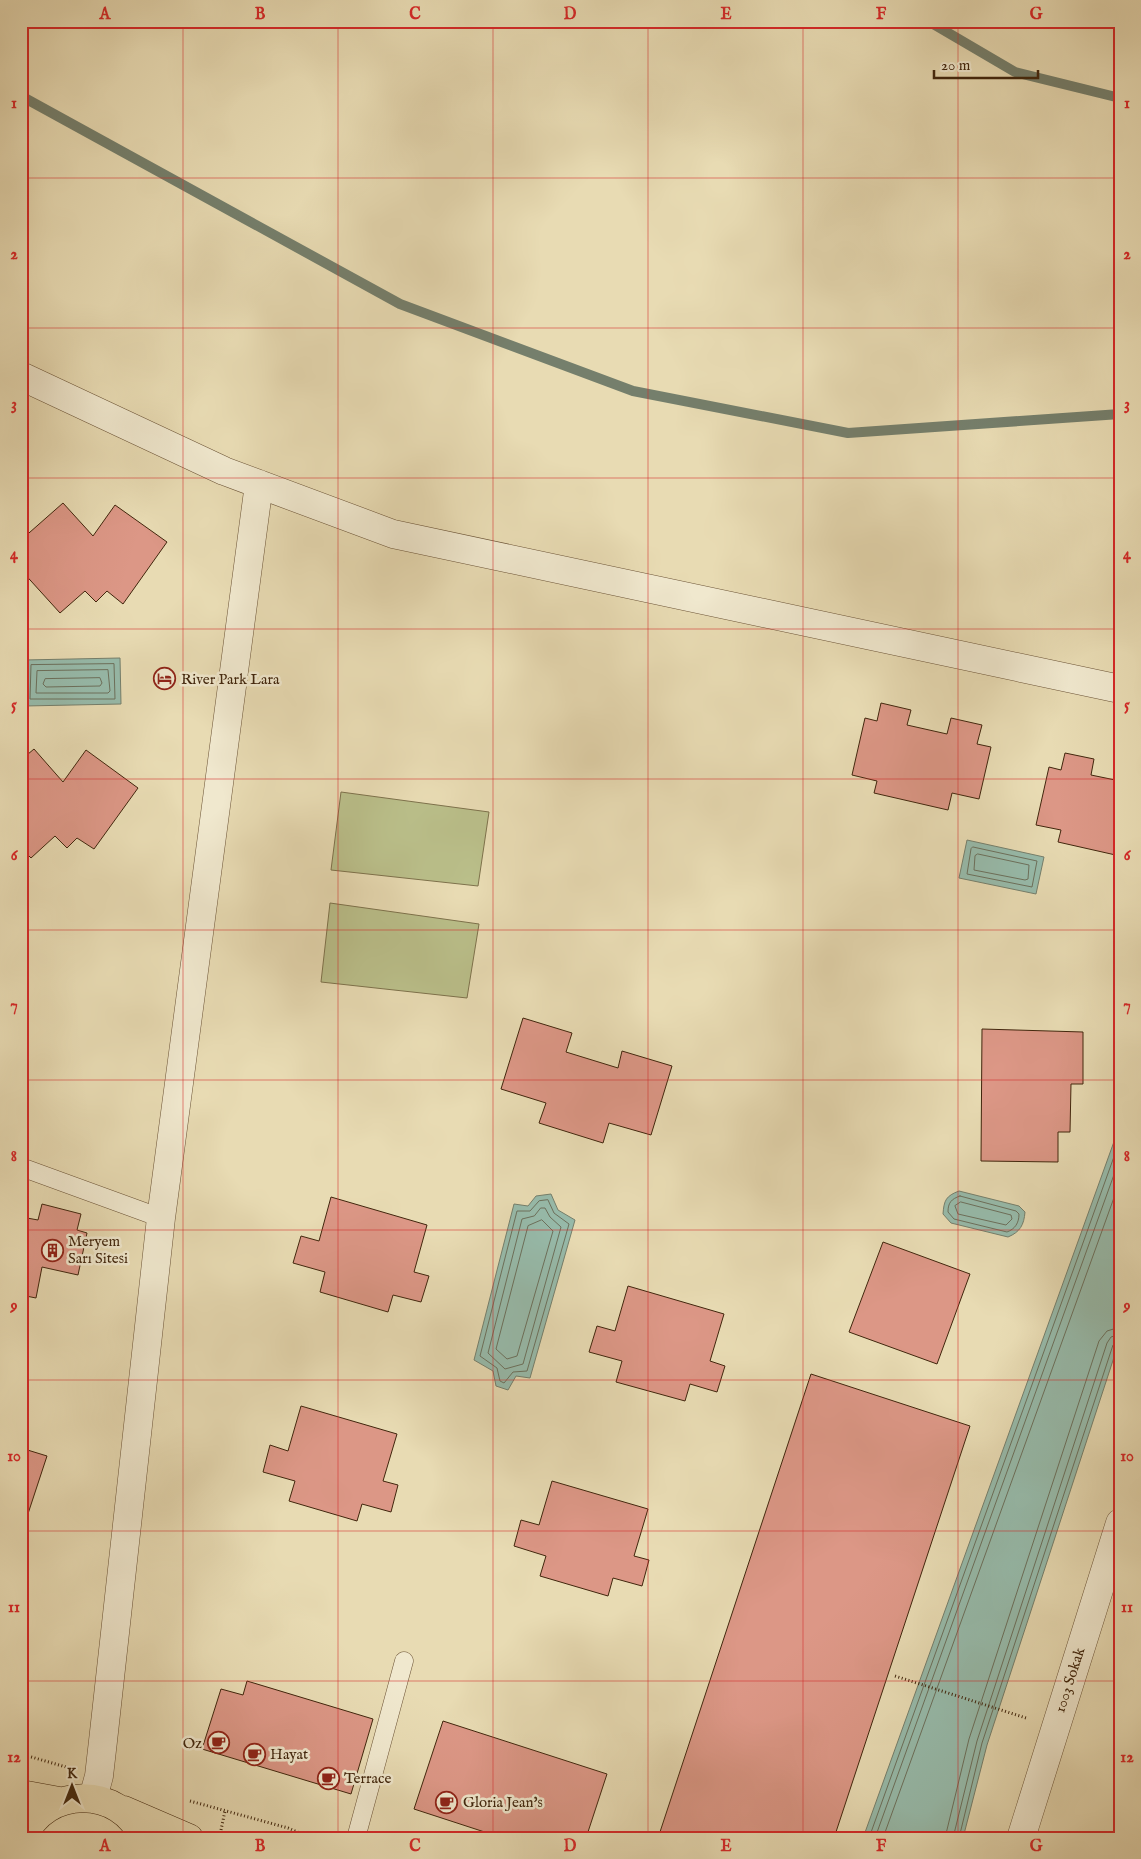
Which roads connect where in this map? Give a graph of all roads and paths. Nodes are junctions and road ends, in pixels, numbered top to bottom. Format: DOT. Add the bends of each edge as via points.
graph roads {
  1 [pos="21,376"];
  2 [pos="259,484"];
  3 [pos="1120,689"];
  4 [pos="21,1167"];
  5 [pos="161,1218"];
  6 [pos="1120,1522"];
  7 [pos="404,1661"];
  8 [pos="895,1676"];
  9 [pos="1005,1713"];
  10 [pos="21,1794"];
  11 [pos="93,1798"];
  12 [pos="59,1801"];
  13 [pos="124,1810"];
  14 [pos="225,1811"];
  15 [pos="23,1838"];
  16 [pos="143,1838"];
  17 [pos="189,1838"];
  18 [pos="219,1838"];
  19 [pos="356,1838"];
  20 [pos="1021,1838"];
  1 -- 2 [label="street" via="224,471"];
  2 -- 3 [label="street" via="394,534"];
  2 -- 5 [label="street"];
  4 -- 5 [label="lane"];
  5 -- 11 [label="street" via="103,1741"];
  6 -- 20 [label="street, 1003 Sokak"];
  7 -- 19 [label="lane"];
  8 -- 9 [label="path"];
  10 -- 12 [label="main road"];
  11 -- 12 [label="main road"];
  11 -- 13 [label="main road"];
  12 -- 15 [label="main road" via="41,1812"];
  13 -- 16 [label="main road" via="139,1827"];
  13 -- 17 [label="main road"];
  14 -- 18 [label="path"];
}
